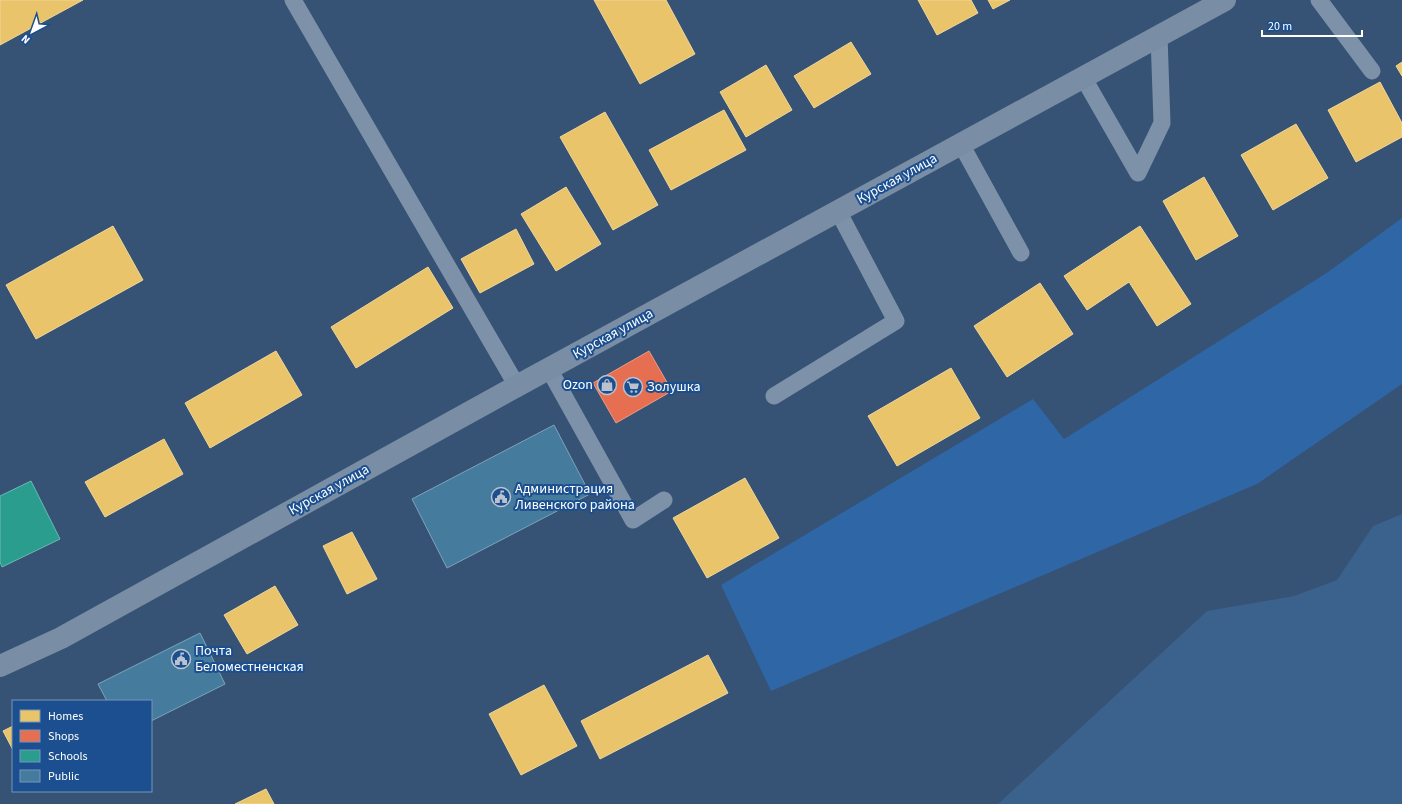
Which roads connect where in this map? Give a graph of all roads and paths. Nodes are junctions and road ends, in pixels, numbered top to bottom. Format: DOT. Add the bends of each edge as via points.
graph roads {
  1 [pos="293,0"];
  2 [pos="1225,0"];
  3 [pos="1319,0"];
  4 [pos="1159,36"];
  5 [pos="1372,71"];
  6 [pos="1083,77"];
  7 [pos="961,144"];
  8 [pos="838,211"];
  9 [pos="1021,253"];
  10 [pos="549,368"];
  11 [pos="517,386"];
  12 [pos="774,396"];
  13 [pos="664,500"];
  14 [pos="0,666"];
  1 -- 11 [label="lane"];
  2 -- 4 [label="street, Курская улица"];
  3 -- 5 [label="lane"];
  4 -- 6 [label="street, Курская улица"];
  4 -- 6 [label="lane" via="1162,123 1138,173"];
  6 -- 7 [label="street, Курская улица"];
  7 -- 8 [label="street, Курская улица"];
  7 -- 9 [label="lane"];
  8 -- 10 [label="street, Курская улица"];
  8 -- 12 [label="lane" via="896,321"];
  10 -- 11 [label="street, Курская улица"];
  10 -- 13 [label="lane" via="632,520"];
  11 -- 14 [label="street, Курская улица" via="61,638"];
}
